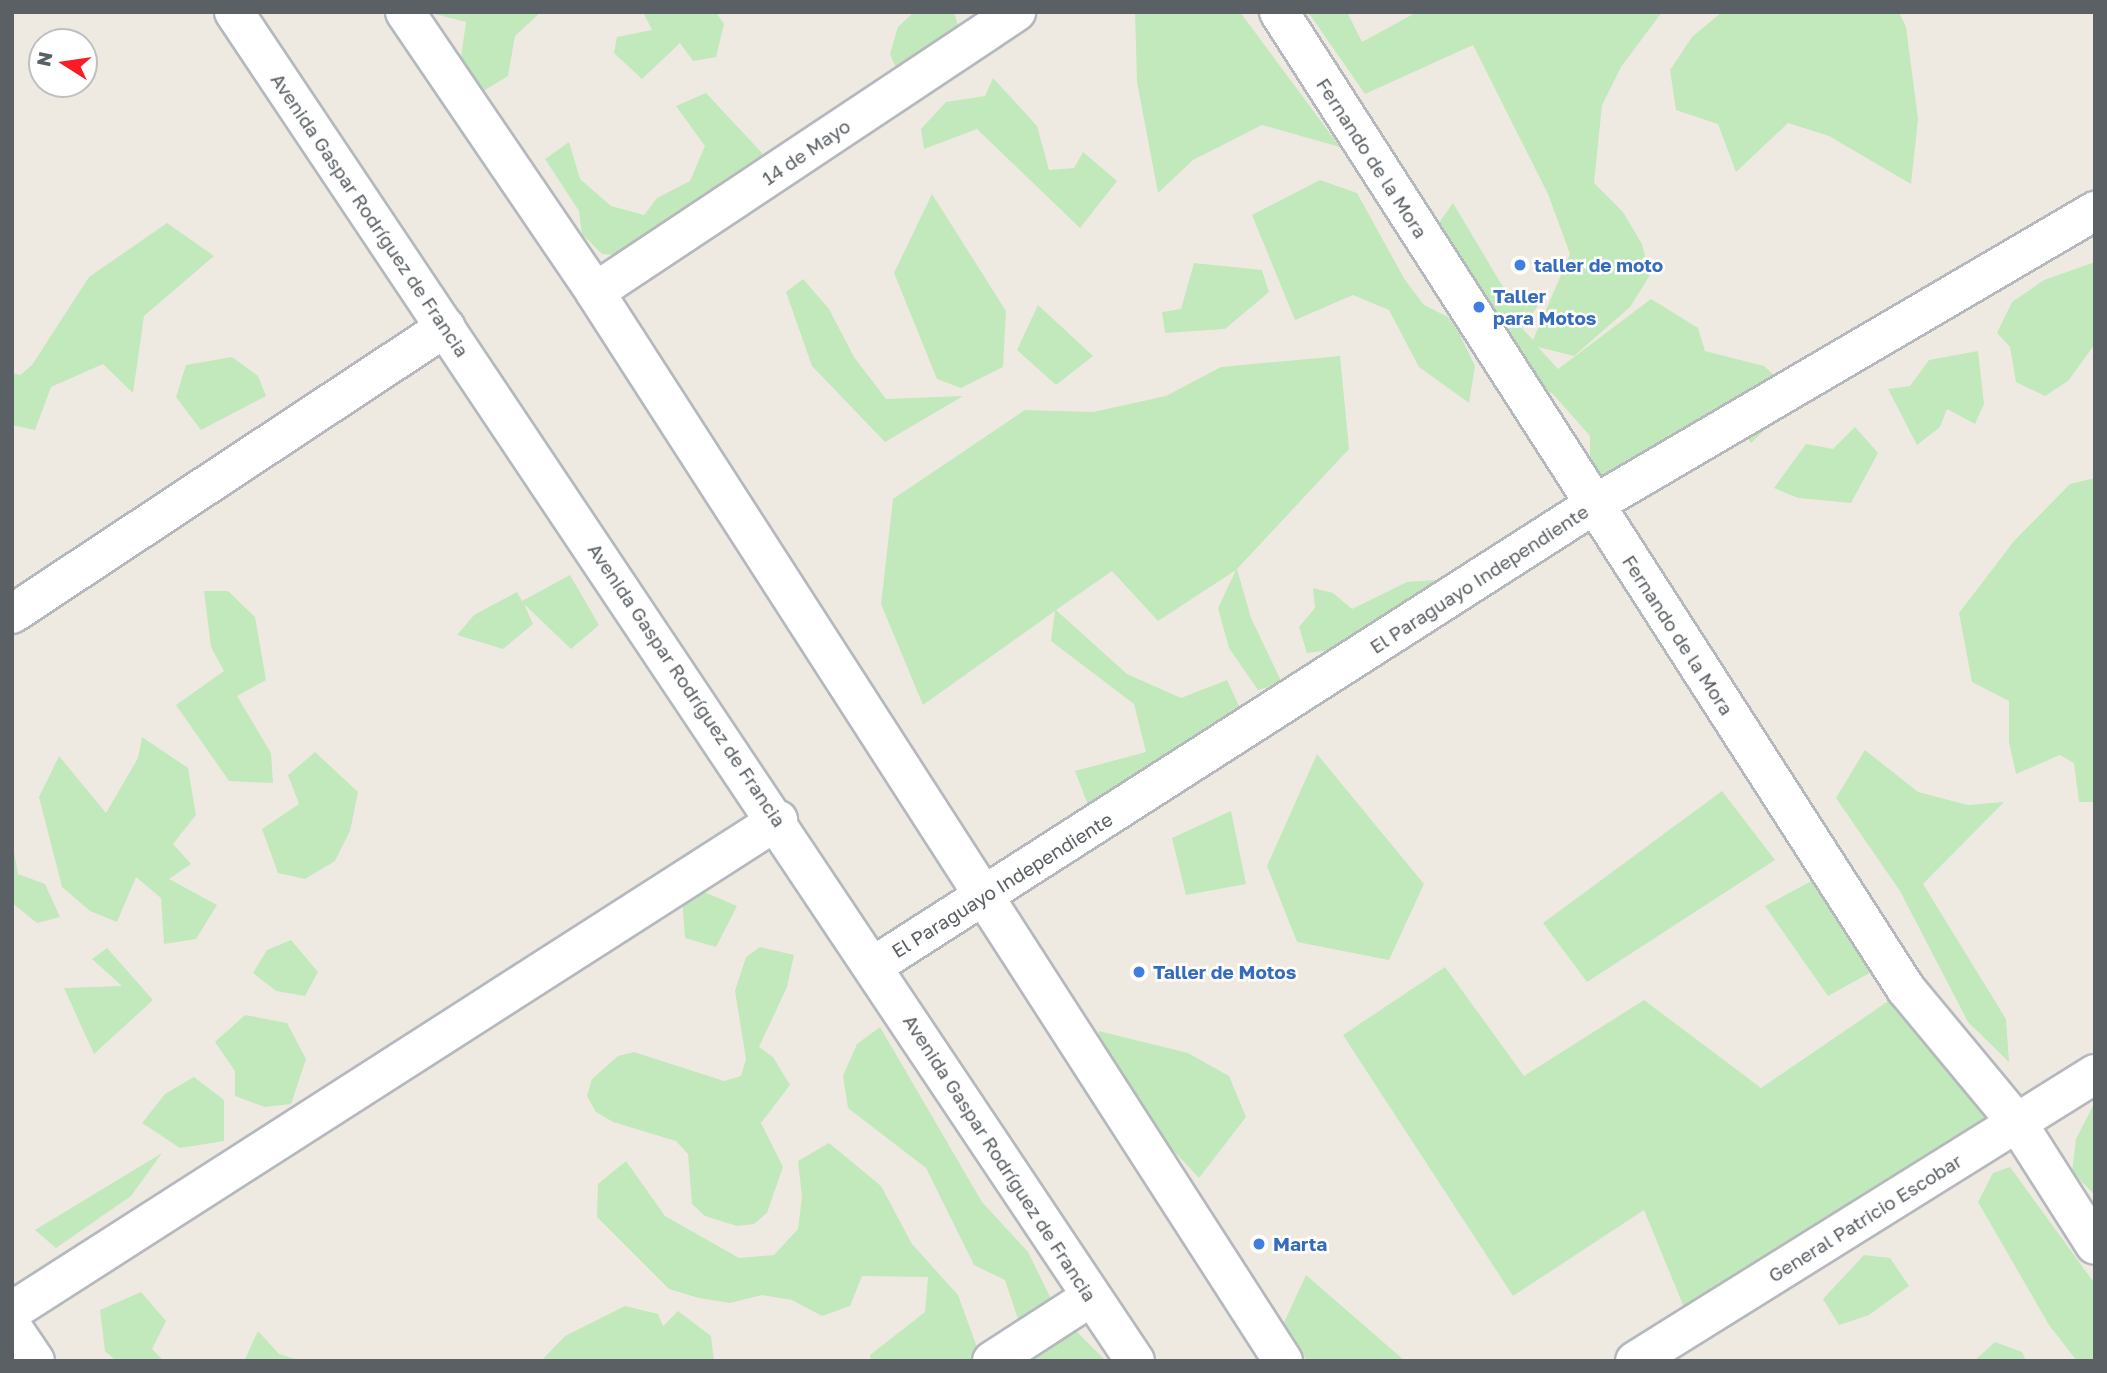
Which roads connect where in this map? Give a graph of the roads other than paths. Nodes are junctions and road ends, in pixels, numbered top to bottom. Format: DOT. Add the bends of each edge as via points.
graph roads {
  1 [pos="234,12"];
  2 [pos="405,12"];
  3 [pos="1017,12"];
  4 [pos="1279,12"];
  5 [pos="2095,211"];
  6 [pos="595,292"];
  7 [pos="446,327"];
  8 [pos="1595,504"];
  9 [pos="12,614"];
  10 [pos="778,820"];
  11 [pos="986,897"];
  12 [pos="875,965"];
  13 [pos="2095,1074"];
  14 [pos="2018,1124"];
  15 [pos="2095,1245"];
  16 [pos="1091,1297"];
  17 [pos="12,1311"];
  18 [pos="12,1327"];
  19 [pos="35,1361"];
  20 [pos="992,1361"];
  21 [pos="1135,1361"];
  22 [pos="1283,1361"];
  23 [pos="1635,1361"];
  1 -- 7 [label="street, Avenida Gaspar Rodríguez de Francia"];
  2 -- 6 [label="street"];
  3 -- 6 [label="street, 14 de Mayo"];
  4 -- 8 [label="street, Fernando de la Mora"];
  5 -- 8 [label="street, El Paraguayo Independiente"];
  6 -- 11 [label="street"];
  7 -- 9 [label="street"];
  7 -- 10 [label="street, Avenida Gaspar Rodríguez de Francia"];
  8 -- 11 [label="street, El Paraguayo Independiente"];
  8 -- 14 [label="street, Fernando de la Mora" via="1906,989"];
  10 -- 12 [label="street, Avenida Gaspar Rodríguez de Francia"];
  10 -- 17 [label="street"];
  11 -- 12 [label="street, El Paraguayo Independiente"];
  11 -- 22 [label="street"];
  12 -- 16 [label="street, Avenida Gaspar Rodríguez de Francia"];
  13 -- 14 [label="street, General Patricio Escobar"];
  14 -- 15 [label="street, Fernando de la Mora"];
  14 -- 23 [label="street, General Patricio Escobar"];
  16 -- 20 [label="street"];
  16 -- 21 [label="street, Avenida Gaspar Rodríguez de Francia"];
  18 -- 19 [label="street"];
}
